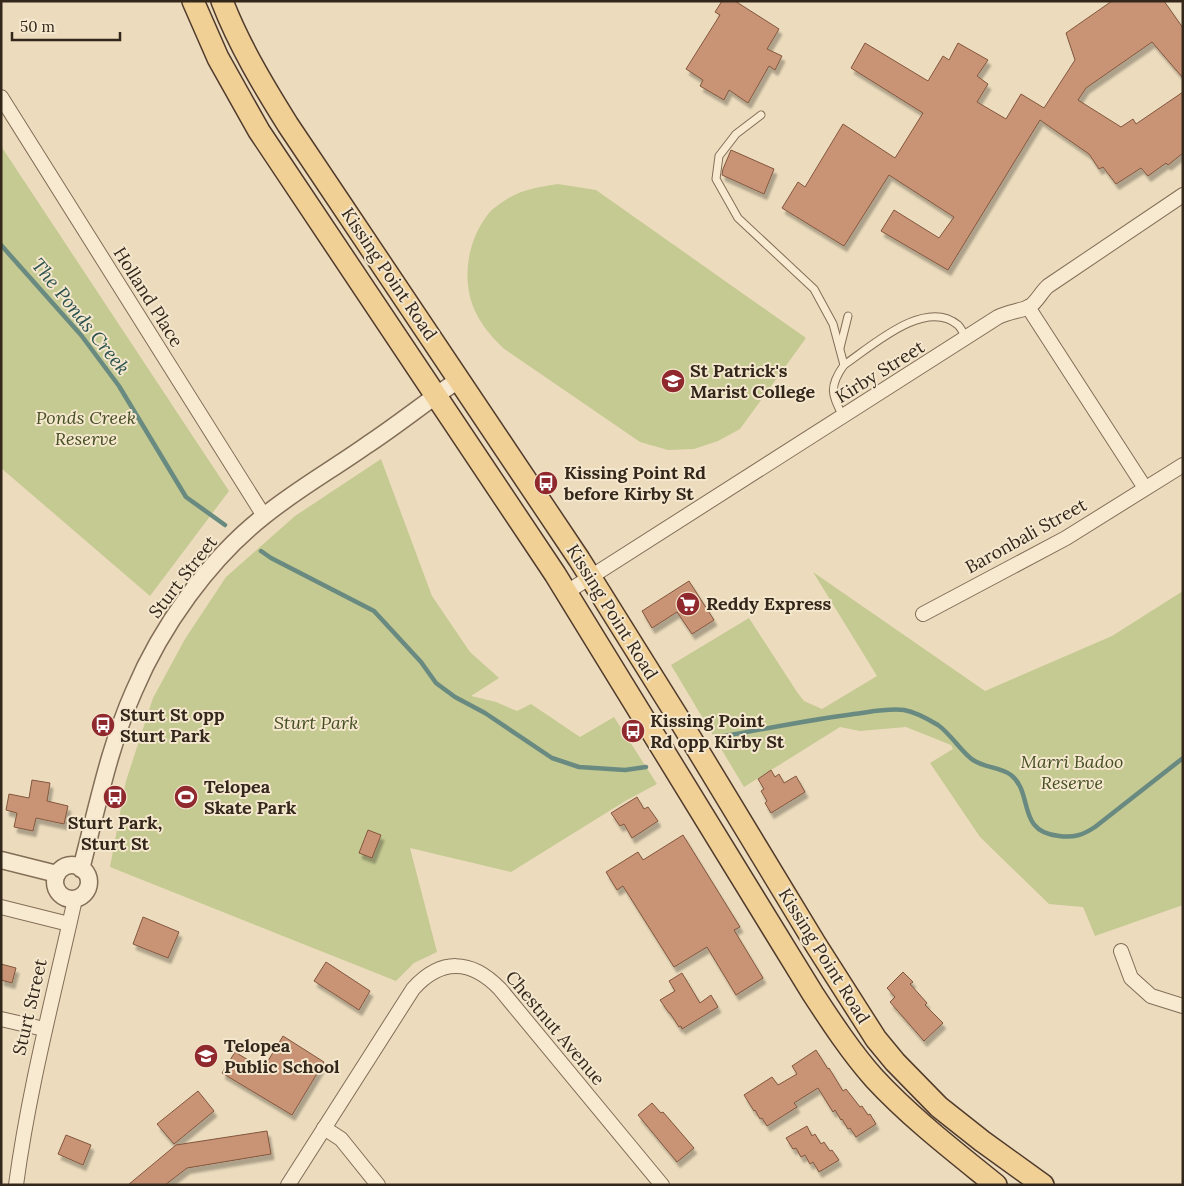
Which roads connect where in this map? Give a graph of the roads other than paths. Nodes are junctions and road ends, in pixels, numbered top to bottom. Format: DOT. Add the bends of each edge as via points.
graph roads {
  1 [pos="193,1"];
  2 [pos="222,1"];
  3 [pos="1,97"];
  4 [pos="761,115"];
  5 [pos="1183,195"];
  6 [pos="1028,307"];
  7 [pos="848,316"];
  8 [pos="967,339"];
  9 [pos="840,348"];
  10 [pos="844,365"];
  11 [pos="460,379"];
  12 [pos="435,396"];
  13 [pos="844,417"];
  14 [pos="1183,465"];
  15 [pos="1145,488"];
  16 [pos="264,516"];
  17 [pos="590,577"];
  18 [pos="567,592"];
  19 [pos="923,614"];
  20 [pos="1,860"];
  21 [pos="81,869"];
  22 [pos="57,874"];
  23 [pos="75,899"];
  24 [pos="1,907"];
  25 [pos="69,924"];
  26 [pos="1121,951"];
  27 [pos="1183,1006"];
  28 [pos="1,1019"];
  29 [pos="44,1029"];
  30 [pos="324,1128"];
  31 [pos="16,1185"];
  32 [pos="288,1185"];
  33 [pos="378,1185"];
  34 [pos="662,1185"];
  35 [pos="996,1185"];
  36 [pos="1043,1185"];
  1 -- 12 [label="main road, Kissing Point Road" via="218,58 259,131"];
  2 -- 11 [label="main road, Kissing Point Road" via="246,55 288,125"];
  3 -- 16 [label="street, Holland Place"];
  4 -- 9 [label="lane" via="736,134 719,156 716,178 738,218 814,289 833,324"];
  5 -- 6 [label="street, Kirby Street" via="1048,286"];
  6 -- 8 [label="street, Kirby Street" via="1005,314"];
  6 -- 15 [label="street"];
  7 -- 9 [label="lane"];
  8 -- 10 [label="lane" via="959,326 947,319 914,320"];
  8 -- 13 [label="street, Kirby Street"];
  9 -- 10 [label="lane"];
  10 -- 13 [label="lane" via="834,382 833,394"];
  11 -- 12 [label="street, Sturt Street"];
  11 -- 17 [label="main road, Kissing Point Road"];
  12 -- 16 [label="street, Sturt Street"];
  12 -- 18 [label="main road, Kissing Point Road"];
  13 -- 17 [label="street, Kirby Street"];
  14 -- 15 [label="street, Baronbali Street"];
  15 -- 19 [label="street, Baronbali Street" via="1066,538"];
  16 -- 21 [label="street, Sturt Street" via="208,571 150,656 121,726"];
  17 -- 18 [label="street, Kirby Street"];
  17 -- 36 [label="main road, Kissing Point Road" via="876,1038 939,1107"];
  18 -- 35 [label="main road, Kissing Point Road" via="839,1034 897,1101"];
  20 -- 22 [label="street"];
  21 -- 22 [label="street" via="68,866"];
  21 -- 23 [label="street" via="87,876 88,886 84,894"];
  22 -- 23 [label="street" via="58,892 66,898"];
  23 -- 25 [label="street, Sturt Street"];
  24 -- 25 [label="street"];
  25 -- 29 [label="street, Sturt Street"];
  26 -- 27 [label="street" via="1130,978 1151,996"];
  28 -- 29 [label="street"];
  29 -- 31 [label="street, Sturt Street"];
  30 -- 32 [label="street, Chestnut Avenue"];
  30 -- 33 [label="street" via="341,1139"];
  30 -- 34 [label="street, Chestnut Avenue" via="413,989 428,975 450,966 462,966 483,974 500,989"];
}
